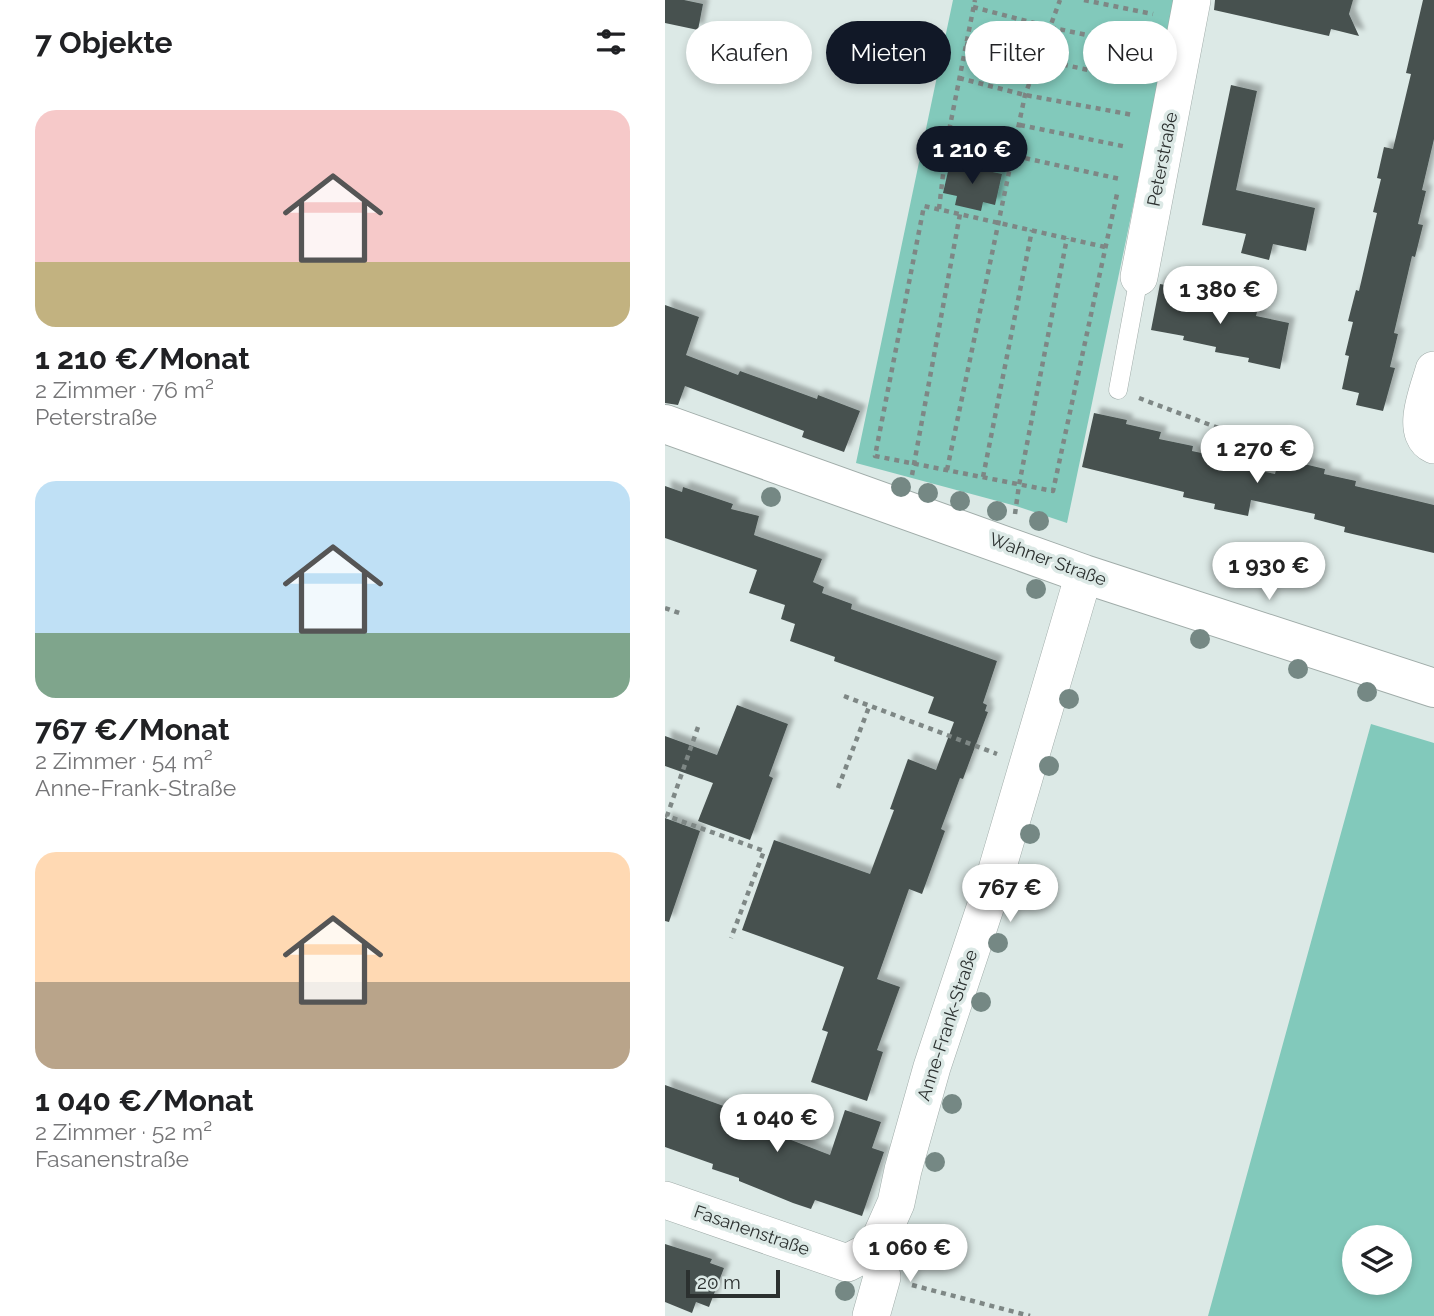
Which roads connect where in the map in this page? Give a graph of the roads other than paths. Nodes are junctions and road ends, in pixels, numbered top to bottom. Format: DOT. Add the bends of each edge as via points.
graph roads {
  1 [pos="1192,0"];
  2 [pos="1139,277"];
  3 [pos="1434,370"];
  4 [pos="1118,390"];
  5 [pos="665,424"];
  6 [pos="1434,445"];
  7 [pos="1084,574"];
  8 [pos="1434,688"];
  9 [pos="665,1200"];
  10 [pos="879,1263"];
  11 [pos="871,1316"];
  1 -- 2 [label="street, Peterstraße"];
  2 -- 4 [label="lane"];
  3 -- 6 [label="street" via="1421,419 1422,430"];
  5 -- 7 [label="street, Wahner Straße"];
  7 -- 8 [label="street, Wahner Straße"];
  7 -- 10 [label="street, Anne-Frank-Straße" via="991,890 932,1067"];
  9 -- 10 [label="street, Fasanenstraße" via="847,1263"];
  10 -- 11 [label="street, Anne-Frank-Straße"];
}
